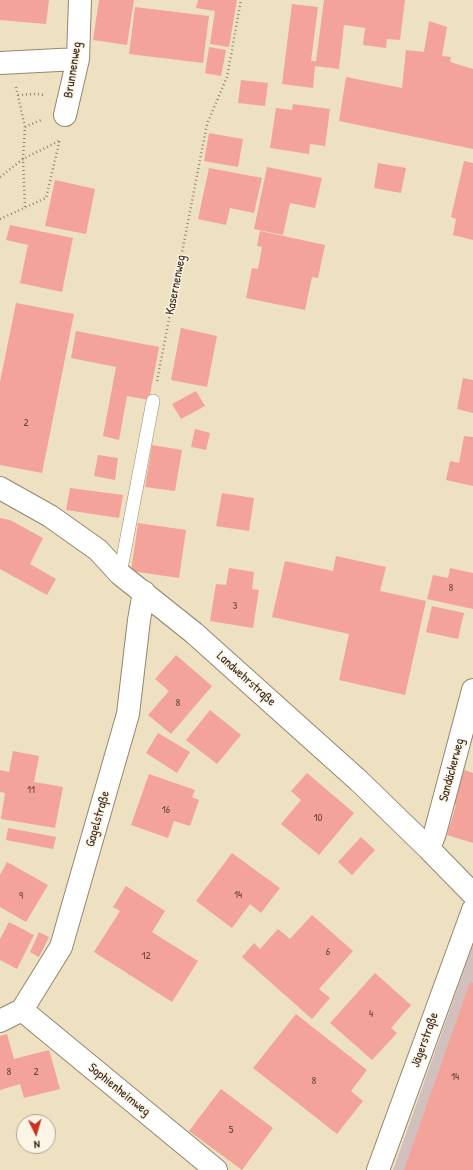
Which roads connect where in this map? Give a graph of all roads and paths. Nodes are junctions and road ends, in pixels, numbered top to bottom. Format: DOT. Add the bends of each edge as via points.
graph roads {
  1 [pos="80,0"];
  2 [pos="241,0"];
  3 [pos="78,59"];
  4 [pos="6,63"];
  5 [pos="18,95"];
  6 [pos="51,96"];
  7 [pos="55,117"];
  8 [pos="25,127"];
  9 [pos="59,141"];
  10 [pos="23,159"];
  11 [pos="0,177"];
  12 [pos="25,208"];
  13 [pos="0,219"];
  14 [pos="153,401"];
  15 [pos="0,488"];
  16 [pos="120,574"];
  17 [pos="144,592"];
  18 [pos="473,690"];
  19 [pos="429,849"];
  20 [pos="473,896"];
  21 [pos="22,1010"];
  22 [pos="0,1020"];
  23 [pos="216,1170"];
  24 [pos="378,1170"];
  1 -- 3 [label="street, Brunnenweg"];
  2 -- 14 [label="path, Kasernenweg" via="227,77 207,124"];
  3 -- 4 [label="street"];
  3 -- 7 [label="street, Brunnenweg"];
  4 -- 5 [label="path"];
  5 -- 6 [label="path"];
  5 -- 8 [label="path"];
  7 -- 8 [label="path"];
  7 -- 9 [label="path"];
  8 -- 10 [label="path"];
  9 -- 10 [label="path"];
  9 -- 12 [label="path" via="46,198"];
  10 -- 11 [label="path"];
  10 -- 12 [label="path"];
  12 -- 13 [label="path"];
  14 -- 16 [label="lane"];
  15 -- 16 [label="street, Landwehrstraße" via="50,516 98,550"];
  16 -- 17 [label="street, Landwehrstraße"];
  17 -- 19 [label="street, Landwehrstraße" via="194,633"];
  17 -- 21 [label="street, Gagelstraße" via="128,714 61,947"];
  18 -- 19 [label="street, Sandäckerweg"];
  19 -- 20 [label="street, Landwehrstraße"];
  20 -- 24 [label="street, Jägerstraße"];
  21 -- 22 [label="street"];
  21 -- 23 [label="street, Sophienheimweg"];
}
